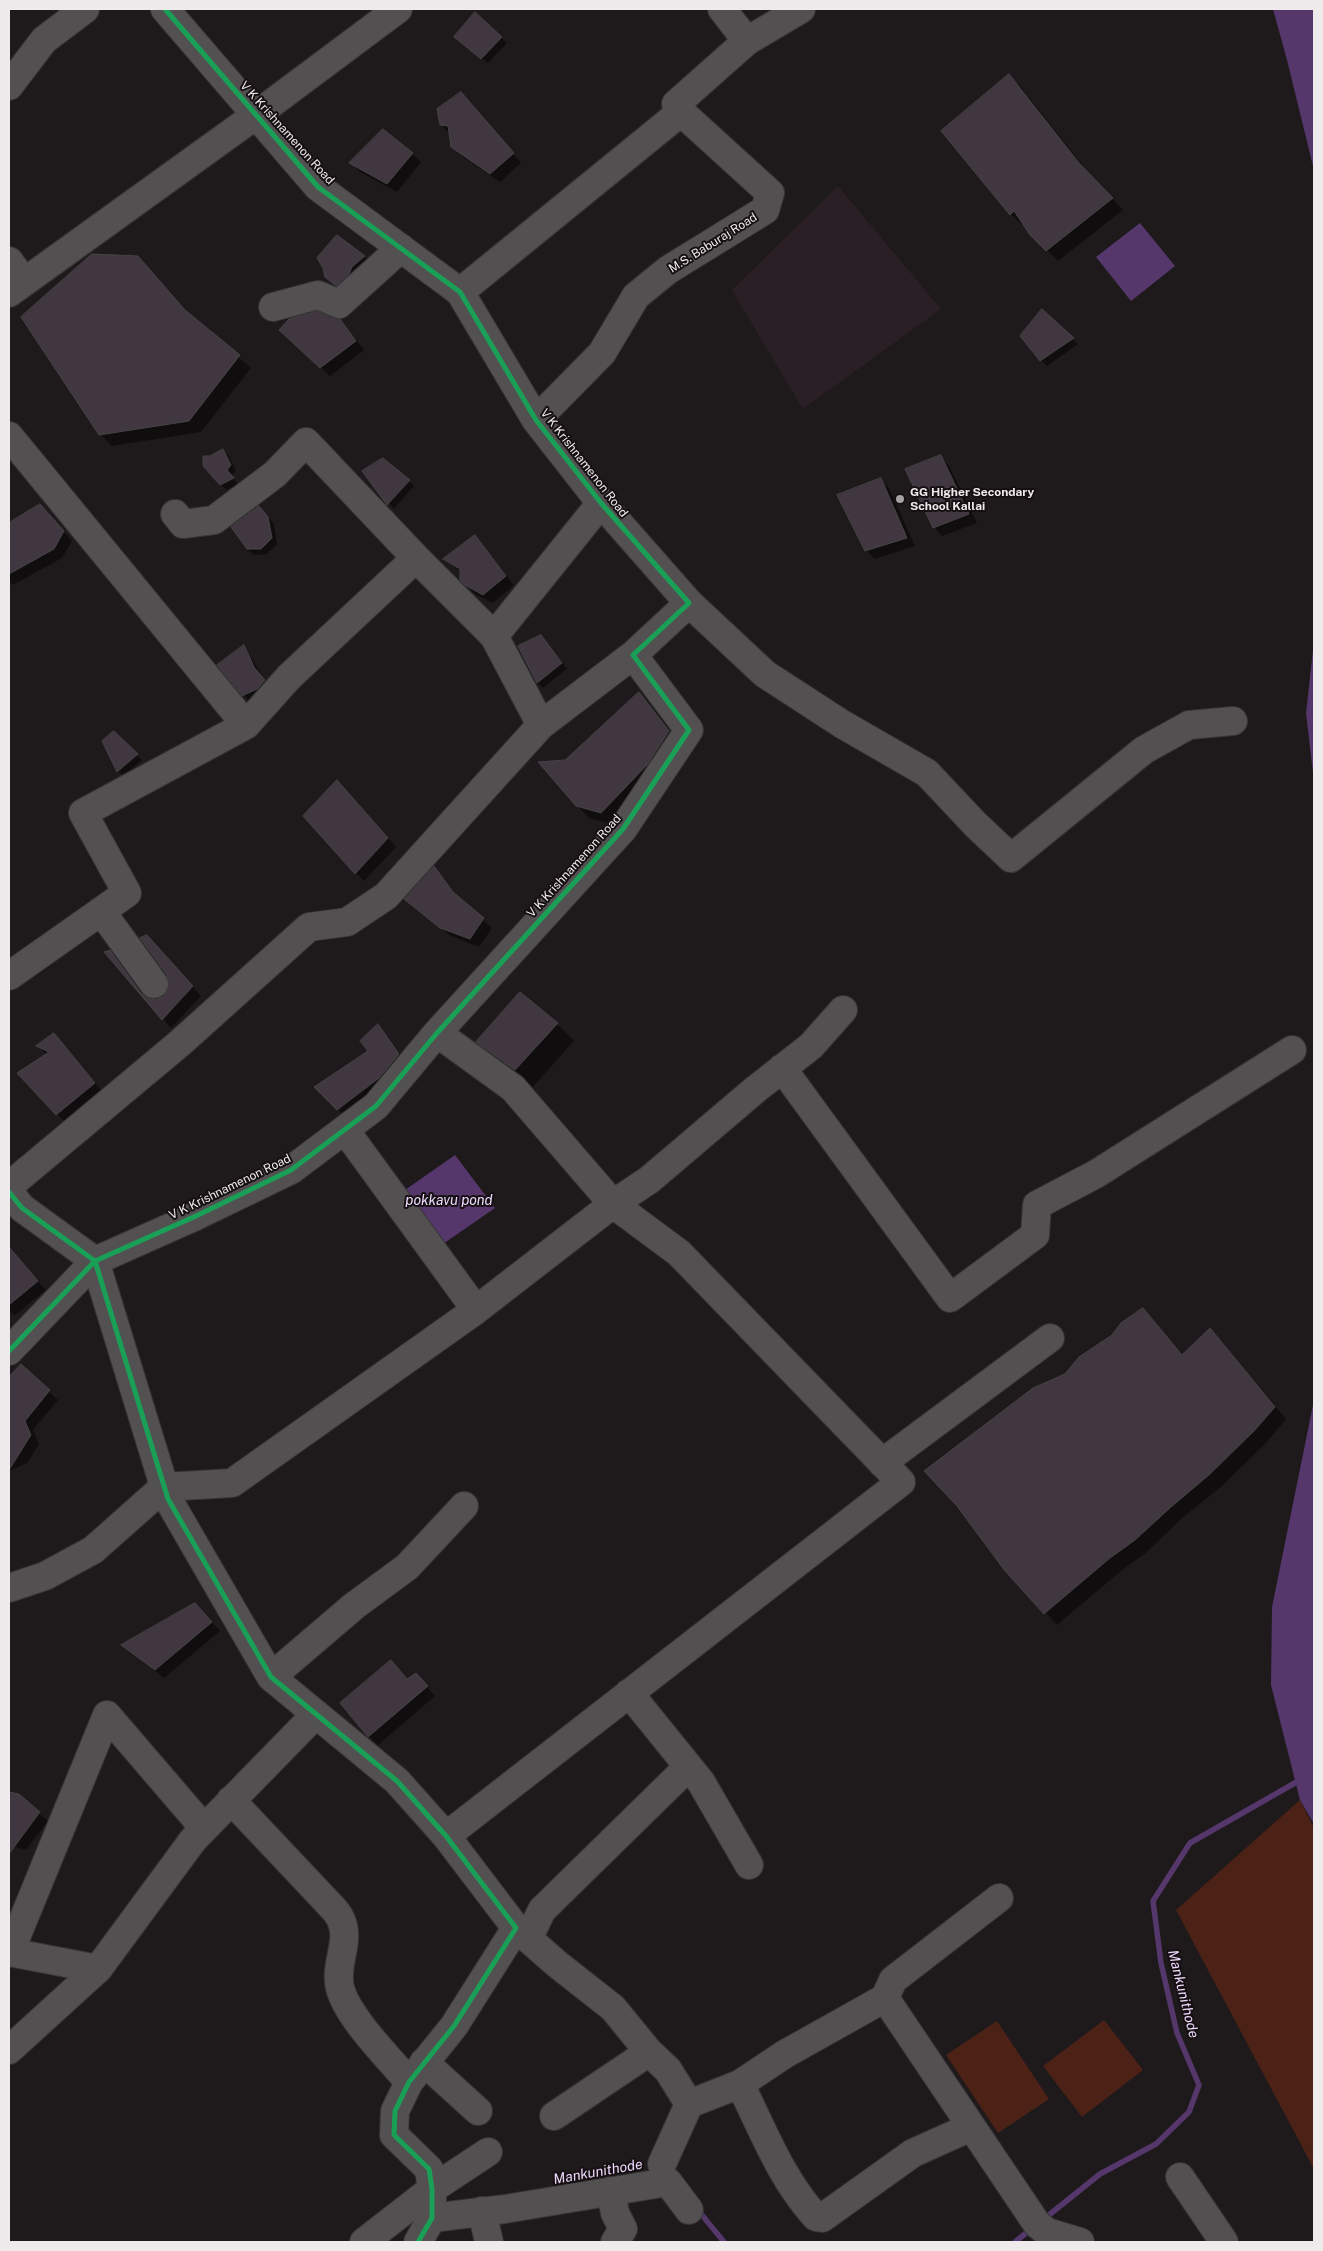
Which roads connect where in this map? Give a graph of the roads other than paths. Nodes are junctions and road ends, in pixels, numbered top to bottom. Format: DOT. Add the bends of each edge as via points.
graph roads {
  1 [pos="85,9"];
  2 [pos="166,9"];
  3 [pos="398,9"];
  4 [pos="722,9"];
  5 [pos="801,9"];
  6 [pos="747,41"];
  7 [pos="9,86"];
  8 [pos="681,112"];
  9 [pos="256,115"];
  10 [pos="401,248"];
  11 [pos="14,278"];
  12 [pos="460,292"];
  13 [pos="273,307"];
  14 [pos="536,420"];
  15 [pos="9,436"];
  16 [pos="601,503"];
  17 [pos="174,514"];
  18 [pos="416,558"];
  19 [pos="689,603"];
  20 [pos="494,636"];
  21 [pos="632,655"];
  22 [pos="1233,721"];
  23 [pos="541,725"];
  24 [pos="246,726"];
  25 [pos="101,911"];
  26 [pos="9,976"];
  27 [pos="154,984"];
  28 [pos="843,1010"];
  29 [pos="437,1033"];
  30 [pos="1292,1050"];
  31 [pos="782,1068"];
  32 [pos="345,1130"];
  33 [pos="9,1186"];
  34 [pos="9,1192"];
  35 [pos="613,1204"];
  36 [pos="95,1261"];
  37 [pos="476,1310"];
  38 [pos="1050,1338"];
  39 [pos="9,1351"];
  40 [pos="882,1463"];
  41 [pos="164,1487"];
  42 [pos="464,1506"];
  43 [pos="9,1588"];
  44 [pos="271,1677"];
  45 [pos="629,1693"];
  46 [pos="316,1714"];
  47 [pos="688,1767"];
  48 [pos="231,1800"];
  49 [pos="204,1828"];
  50 [pos="446,1836"];
  51 [pos="749,1865"];
  52 [pos="999,1898"];
  53 [pos="522,1934"];
  54 [pos="9,1952"];
  55 [pos="98,1969"];
  56 [pos="885,1998"];
  57 [pos="9,2050"];
  58 [pos="649,2052"];
  59 [pos="416,2072"];
  60 [pos="740,2084"];
  61 [pos="688,2104"];
  62 [pos="478,2111"];
  63 [pos="554,2116"];
  64 [pos="971,2127"];
  65 [pos="488,2152"];
  66 [pos="662,2164"];
  67 [pos="1180,2177"];
  68 [pos="432,2189"];
  69 [pos="611,2191"];
  70 [pos="689,2210"];
  71 [pos="482,2211"];
  72 [pos="432,2218"];
  73 [pos="364,2242"];
  74 [pos="418,2242"];
  75 [pos="489,2242"];
  76 [pos="615,2242"];
  77 [pos="1080,2242"];
  78 [pos="1224,2242"];
  1 -- 7 [label="street" via="44,40"];
  2 -- 9 [label="street, V K Krishnamenon Road"];
  3 -- 9 [label="street"];
  4 -- 6 [label="street"];
  5 -- 6 [label="street"];
  6 -- 8 [label="street" via="676,104"];
  8 -- 12 [label="street"];
  8 -- 14 [label="street, M.S. Baburaj Road" via="770,193 765,210 668,270 636,296 602,353"];
  9 -- 10 [label="street, V K Krishnamenon Road" via="318,187"];
  9 -- 11 [label="street"];
  10 -- 12 [label="street, V K Krishnamenon Road"];
  10 -- 13 [label="street" via="339,304 318,295"];
  12 -- 14 [label="street, V K Krishnamenon Road"];
  14 -- 16 [label="street, V K Krishnamenon Road"];
  15 -- 24 [label="street"];
  16 -- 19 [label="street, V K Krishnamenon Road"];
  16 -- 20 [label="street"];
  17 -- 18 [label="street" via="184,524 214,520 276,474 306,442"];
  18 -- 20 [label="street"];
  18 -- 24 [label="street" via="289,677"];
  19 -- 21 [label="street"];
  19 -- 22 [label="street, V K Krishnamenon Road" via="765,674 842,724 927,773 1011,858 1144,750 1189,725"];
  20 -- 23 [label="street"];
  21 -- 23 [label="street"];
  21 -- 29 [label="street, V K Krishnamenon Road" via="689,730 623,829"];
  23 -- 33 [label="street" via="386,896 347,922 309,927 180,1043"];
  24 -- 25 [label="street" via="83,813 127,893"];
  25 -- 26 [label="street"];
  25 -- 27 [label="street"];
  28 -- 31 [label="street" via="811,1046"];
  29 -- 32 [label="street, V K Krishnamenon Road" via="376,1106"];
  29 -- 35 [label="street" via="513,1088"];
  30 -- 31 [label="street" via="1096,1174 1037,1205 1035,1235 950,1298"];
  31 -- 35 [label="street" via="649,1180"];
  32 -- 36 [label="street, V K Krishnamenon Road" via="291,1170"];
  32 -- 37 [label="street"];
  34 -- 36 [label="street" via="22,1208"];
  35 -- 37 [label="street"];
  35 -- 40 [label="street" via="680,1253"];
  36 -- 39 [label="street, V K Krishnamenon Road"];
  36 -- 41 [label="street"];
  37 -- 41 [label="street" via="232,1483"];
  38 -- 40 [label="street"];
  40 -- 45 [label="street" via="901,1482"];
  41 -- 43 [label="street" via="93,1550 45,1576"];
  41 -- 44 [label="street"];
  42 -- 44 [label="street" via="407,1567 354,1606"];
  44 -- 46 [label="street"];
  45 -- 47 [label="street"];
  45 -- 50 [label="street"];
  46 -- 48 [label="street"];
  46 -- 50 [label="street" via="397,1781"];
  47 -- 51 [label="street" via="701,1782"];
  47 -- 53 [label="street" via="542,1910"];
  48 -- 49 [label="street"];
  48 -- 59 [label="street" via="341,1920 345,1933 337,1975 341,1992 354,2016"];
  49 -- 54 [label="street" via="107,1715"];
  49 -- 55 [label="street"];
  50 -- 53 [label="street"];
  52 -- 56 [label="street" via="893,1980"];
  53 -- 58 [label="street" via="613,2008"];
  53 -- 59 [label="street"];
  54 -- 55 [label="street"];
  55 -- 57 [label="street"];
  56 -- 60 [label="street" via="785,2054"];
  56 -- 64 [label="street"];
  58 -- 61 [label="street" via="668,2070"];
  58 -- 63 [label="street"];
  59 -- 62 [label="street"];
  59 -- 68 [label="street" via="395,2111 394,2135 429,2169"];
  60 -- 61 [label="street"];
  60 -- 64 [label="street" via="785,2176 816,2217 822,2218 913,2153"];
  61 -- 66 [label="street"];
  64 -- 77 [label="street" via="1038,2222"];
  65 -- 68 [label="street"];
  67 -- 78 [label="street"];
  68 -- 72 [label="street"];
  68 -- 73 [label="street"];
  69 -- 70 [label="street" via="668,2182"];
  69 -- 71 [label="street"];
  69 -- 76 [label="street" via="615,2213 623,2228"];
  71 -- 72 [label="street"];
  71 -- 75 [label="street"];
  72 -- 74 [label="street"];
}
